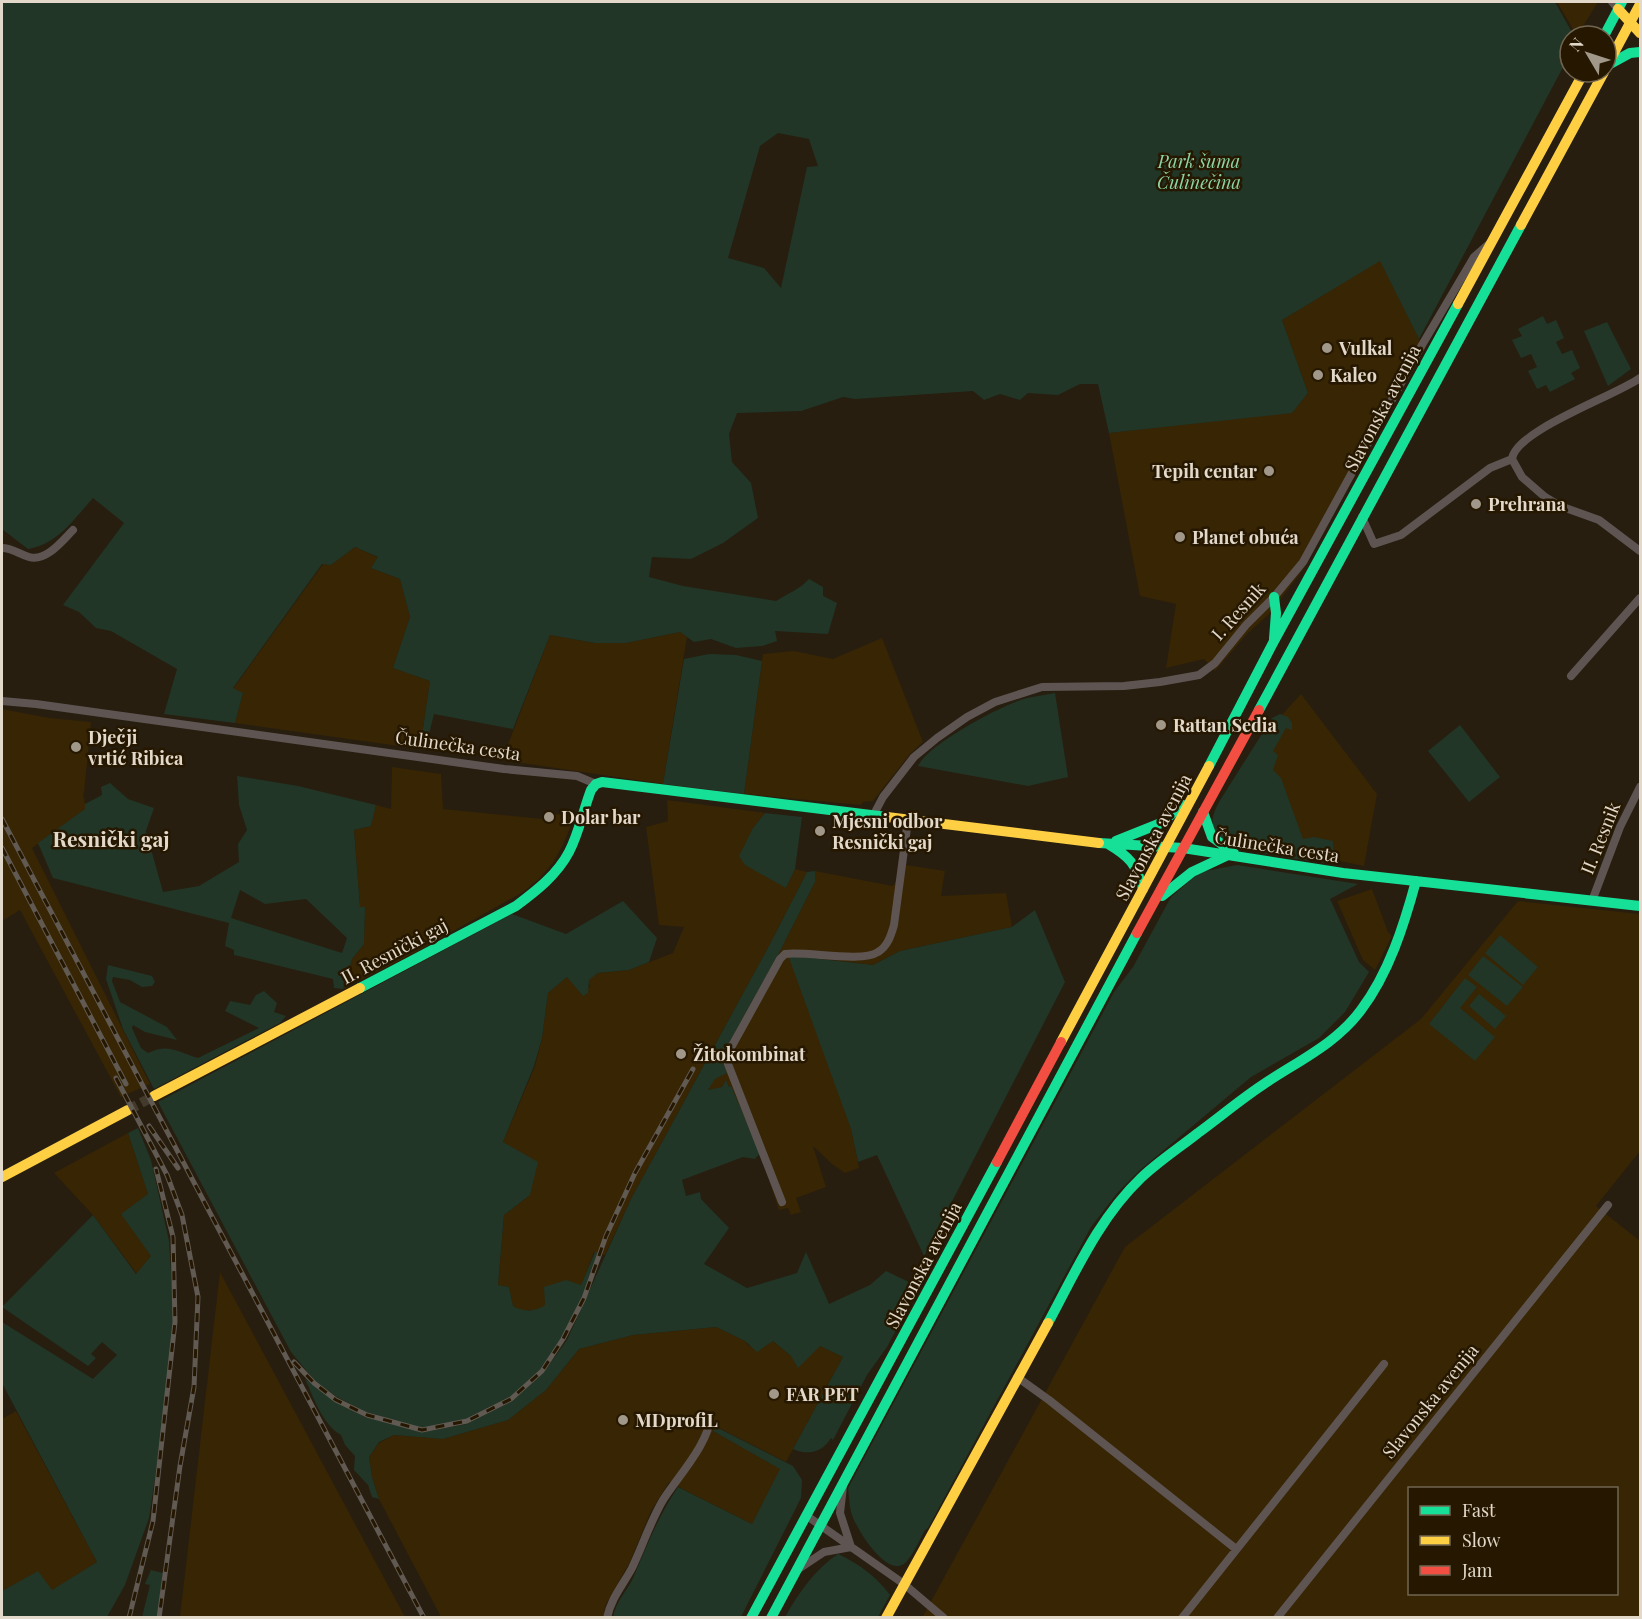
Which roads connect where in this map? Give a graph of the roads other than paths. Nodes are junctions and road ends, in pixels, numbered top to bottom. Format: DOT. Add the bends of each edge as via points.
graph roads {
  1 [pos="1618,4"];
  2 [pos="1641,4"];
  3 [pos="1630,22"];
  4 [pos="1609,24"];
  5 [pos="1641,33"];
  6 [pos="1618,45"];
  7 [pos="1641,52"];
  8 [pos="1618,60"];
  9 [pos="1577,84"];
  10 [pos="1597,84"];
  11 [pos="1491,242"];
  12 [pos="1641,378"];
  13 [pos="1512,459"];
  14 [pos="1362,517"];
  15 [pos="74,530"];
  16 [pos="2,548"];
  17 [pos="1641,551"];
  18 [pos="1274,597"];
  19 [pos="1641,598"];
  20 [pos="1273,643"];
  21 [pos="1570,676"];
  22 [pos="2,701"];
  23 [pos="596,784"];
  24 [pos="1641,787"];
  25 [pos="1197,790"];
  26 [pos="1203,812"];
  27 [pos="873,816"];
  28 [pos="908,820"];
  29 [pos="1107,844"];
  30 [pos="1166,846"];
  31 [pos="1183,848"];
  32 [pos="1235,855"];
  33 [pos="1416,881"];
  34 [pos="1143,889"];
  35 [pos="1592,901"];
  36 [pos="1154,905"];
  37 [pos="1641,906"];
  38 [pos="154,1096"];
  39 [pos="128,1110"];
  40 [pos="2,1177"];
  41 [pos="782,1202"];
  42 [pos="1608,1205"];
  43 [pos="1384,1364"];
  44 [pos="1017,1377"];
  45 [pos="710,1416"];
  46 [pos="844,1482"];
  47 [pos="807,1516"];
  48 [pos="819,1526"];
  49 [pos="851,1547"];
  50 [pos="1236,1550"];
  51 [pos="796,1570"];
  52 [pos="903,1584"];
  53 [pos="607,1617"];
  54 [pos="751,1617"];
  55 [pos="771,1617"];
  56 [pos="886,1617"];
  57 [pos="944,1617"];
  58 [pos="1182,1617"];
  59 [pos="1277,1617"];
  1 -- 3 [label="main road"];
  1 -- 4 [label="main road"];
  2 -- 3 [label="main road, Slavonska avenija"];
  3 -- 5 [label="main road"];
  3 -- 6 [label="main road, Slavonska avenija"];
  7 -- 8 [label="main road"];
  9 -- 11 [label="main road, Slavonska avenija"];
  10 -- 14 [label="main road, Slavonska avenija"];
  11 -- 18 [label="street, I. Resnik" via="1474,257 1303,562"];
  11 -- 20 [label="main road, Slavonska avenija"];
  12 -- 13 [label="street" via="1544,428 1521,443"];
  13 -- 14 [label="street" via="1490,468 1401,535 1374,544"];
  13 -- 17 [label="street" via="1522,477 1545,497 1599,519"];
  14 -- 26 [label="main road, Slavonska avenija"];
  15 -- 16 [label="street" via="38,558"];
  18 -- 20 [label="main road"];
  18 -- 27 [label="street, I. Resnik" via="1215,663 1199,675 1124,686 1042,687 994,702 914,757 883,796"];
  19 -- 21 [label="street"];
  20 -- 25 [label="main road, Slavonska avenija"];
  22 -- 23 [label="street, Čulinečka cesta" via="577,776"];
  23 -- 27 [label="main road, Čulinečka cesta" via="612,782"];
  23 -- 38 [label="main road, II. Resnički gaj" via="559,866 516,906"];
  24 -- 35 [label="street, II. Resnik" via="1620,827"];
  25 -- 29 [label="main road" via="1175,814 1150,829"];
  25 -- 30 [label="main road, Slavonska avenija"];
  26 -- 31 [label="main road, Slavonska avenija"];
  26 -- 32 [label="main road" via="1213,839"];
  27 -- 28 [label="main road, Čulinečka cesta"];
  28 -- 29 [label="main road, Čulinečka cesta"];
  28 -- 41 [label="street" via="889,941 878,952 864,957 785,954 728,1053 728,1064"];
  29 -- 30 [label="main road, Čulinečka cesta"];
  29 -- 34 [label="main road" via="1138,868"];
  30 -- 31 [label="main road, Čulinečka cesta"];
  30 -- 34 [label="main road, Slavonska avenija"];
  31 -- 32 [label="main road, Čulinečka cesta"];
  31 -- 36 [label="main road, Slavonska avenija"];
  32 -- 33 [label="main road, Čulinečka cesta"];
  32 -- 36 [label="main road" via="1204,864 1181,878"];
  33 -- 35 [label="main road, Čulinečka cesta"];
  33 -- 44 [label="main road" via="1385,968 1361,1010 1320,1050 1272,1078 1144,1176 1098,1231"];
  34 -- 47 [label="main road, Slavonska avenija"];
  35 -- 37 [label="main road, Čulinečka cesta"];
  36 -- 46 [label="main road, Slavonska avenija"];
  39 -- 40 [label="main road"];
  42 -- 59 [label="street, Slavonska avenija"];
  43 -- 50 [label="street"];
  44 -- 50 [label="street"];
  44 -- 52 [label="main road"];
  45 -- 53 [label="street" via="699,1447 654,1516"];
  46 -- 48 [label="main road, Slavonska avenija"];
  46 -- 49 [label="street, Slavonska avenija" via="840,1513"];
  47 -- 48 [label="street"];
  47 -- 54 [label="main road, Slavonska avenija"];
  48 -- 49 [label="street"];
  48 -- 51 [label="main road, Slavonska avenija"];
  49 -- 51 [label="street, Slavonska avenija" via="824,1552"];
  49 -- 52 [label="street"];
  50 -- 58 [label="street"];
  51 -- 55 [label="main road, Slavonska avenija"];
  52 -- 56 [label="main road"];
  52 -- 57 [label="street"];
}
